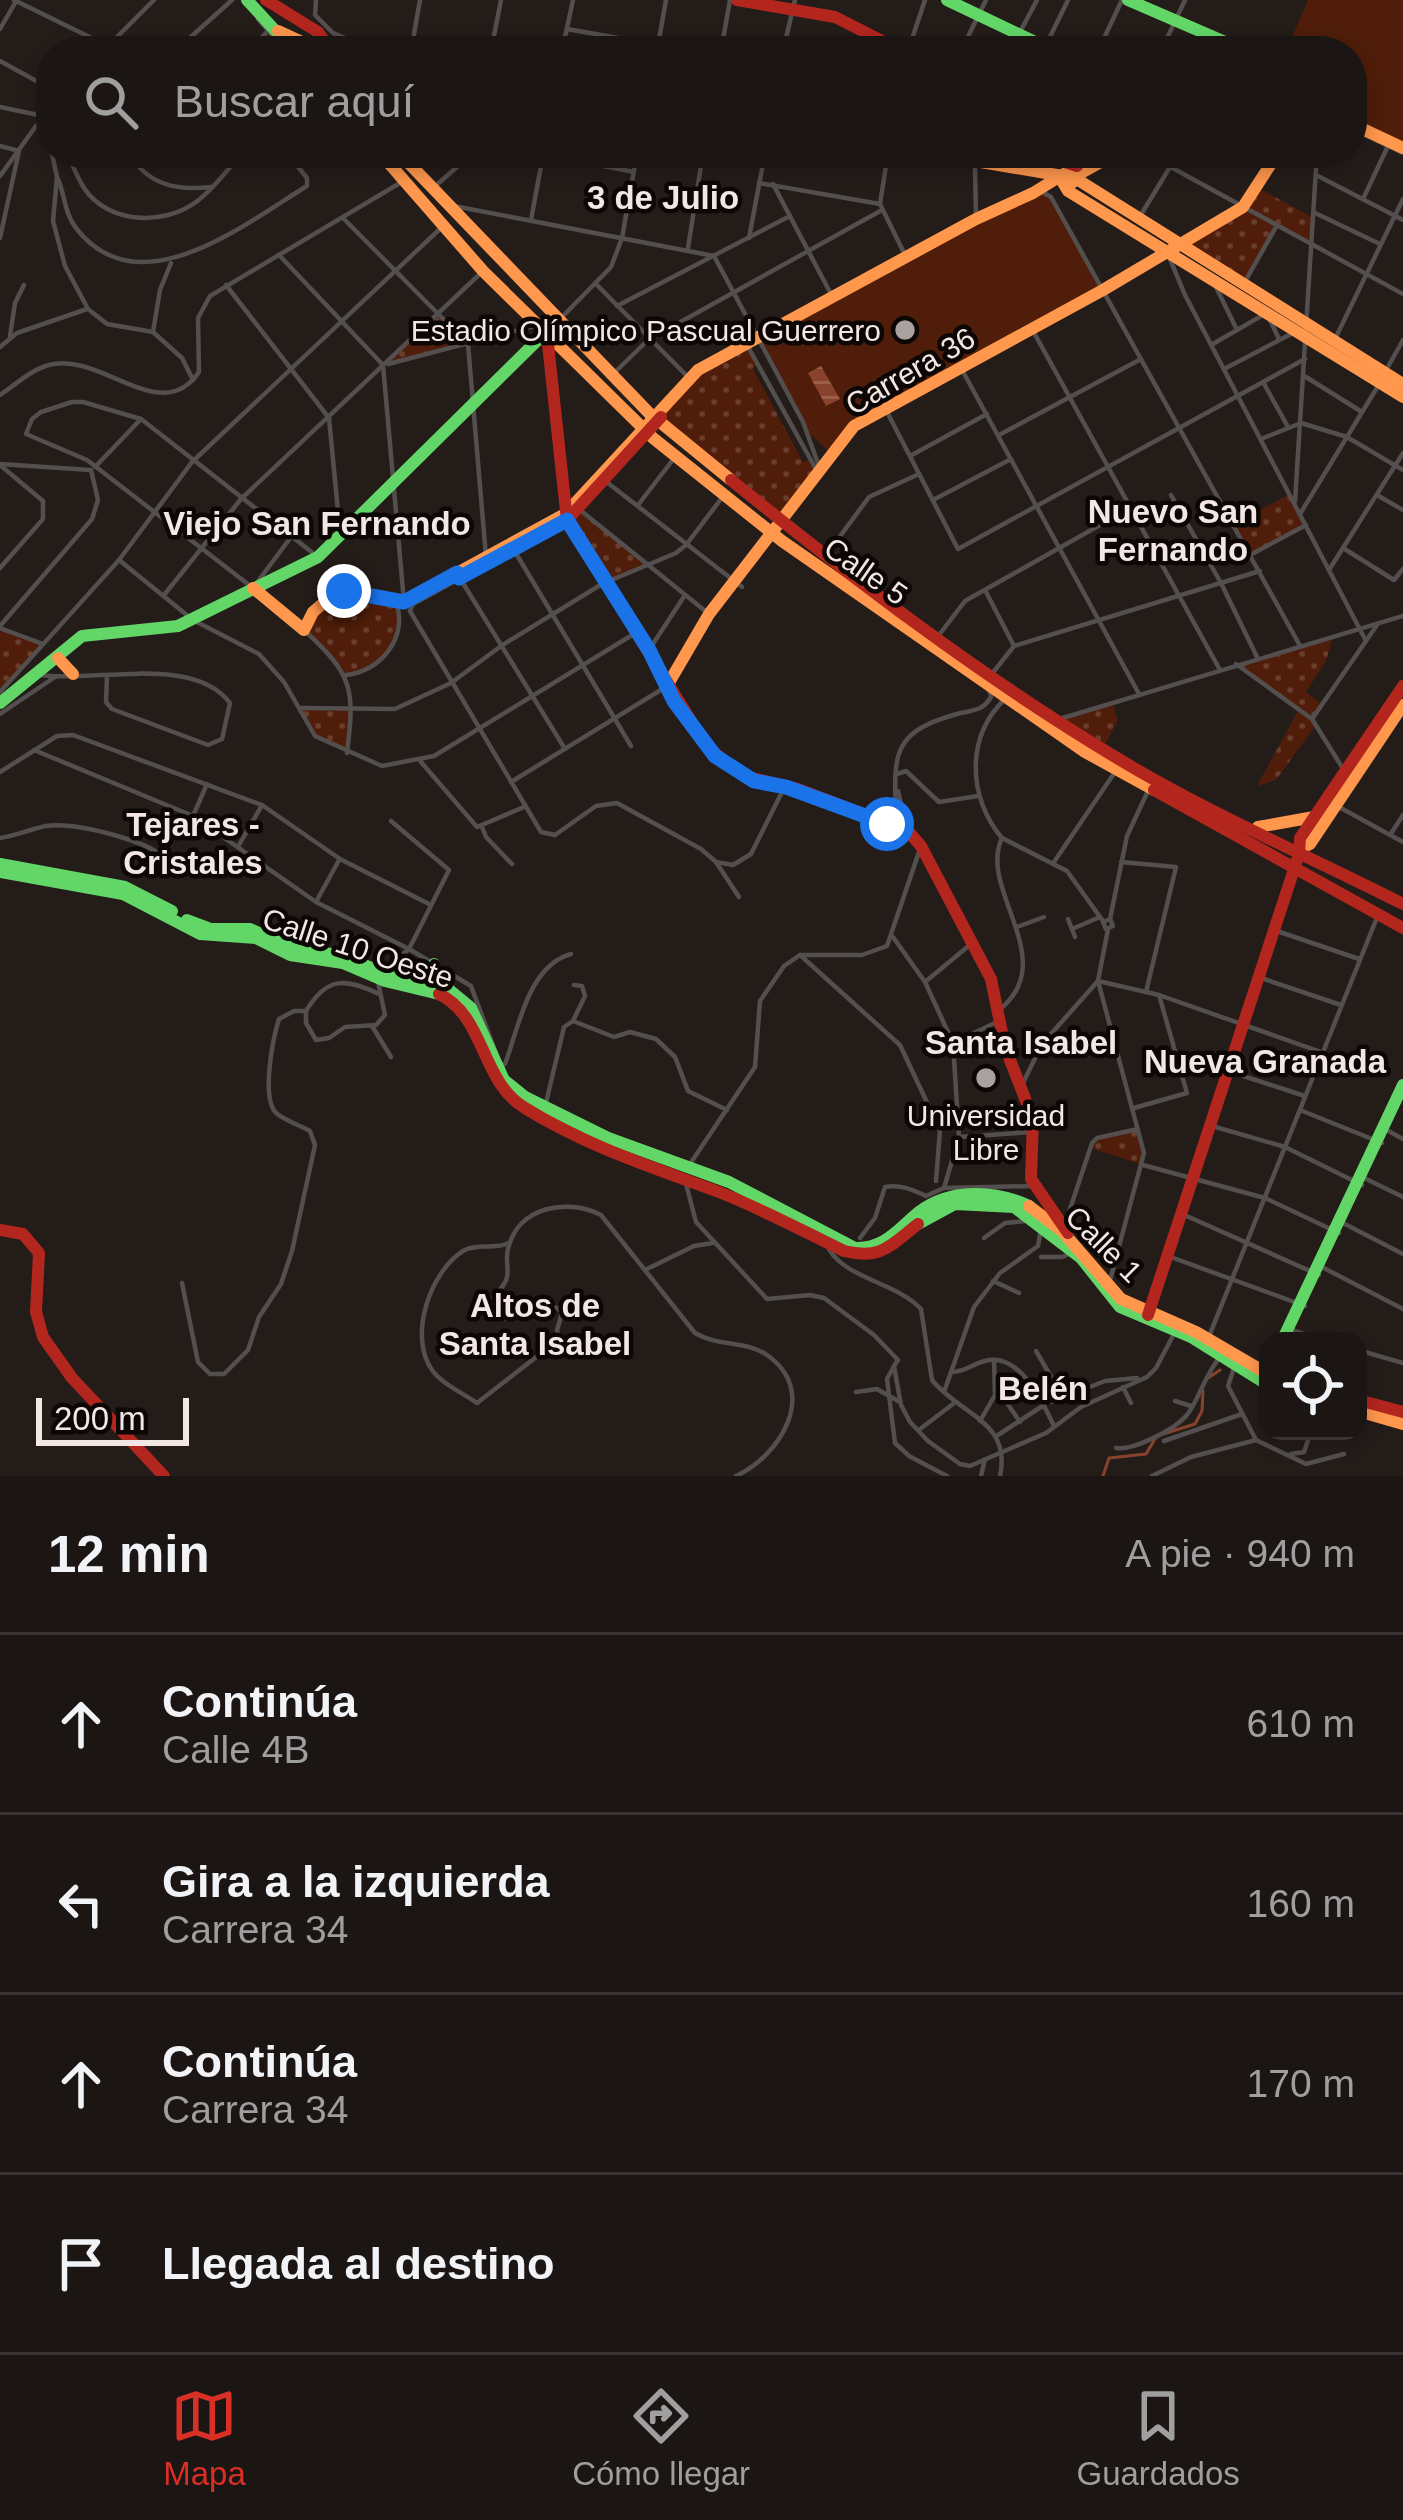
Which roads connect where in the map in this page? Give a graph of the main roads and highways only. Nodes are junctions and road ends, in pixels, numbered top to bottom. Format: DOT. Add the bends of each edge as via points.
graph roads {
  1 [pos="734,0"];
  2 [pos="947,0"];
  3 [pos="1125,0"];
  4 [pos="256,3"];
  5 [pos="793,5"];
  6 [pos="274,32"];
  7 [pos="1200,34"];
  8 [pos="277,36"];
  9 [pos="285,36"];
  10 [pos="321,36"];
  11 [pos="875,36"];
  12 [pos="1022,36"];
  13 [pos="1203,36"];
  14 [pos="1205,36"];
  15 [pos="1367,132"];
  16 [pos="1399,148"];
  17 [pos="394,168"];
  18 [pos="414,168"];
  19 [pos="1019,168"];
  20 [pos="1068,168"];
  21 [pos="1083,168"];
  22 [pos="1091,168"];
  23 [pos="1266,168"];
  24 [pos="1027,170"];
  25 [pos="1059,176"];
  26 [pos="1073,178"];
  27 [pos="1034,193"];
  28 [pos="1173,249"];
  29 [pos="558,320"];
  30 [pos="543,327"];
  31 [pos="1303,331"];
  32 [pos="752,342"];
  33 [pos="1382,378"];
  34 [pos="1401,391"];
  35 [pos="651,424"];
  36 [pos="571,515"];
  37 [pos="780,518"];
  38 [pos="770,532"];
  39 [pos="253,588"];
  40 [pos="58,658"];
  41 [pos="73,674"];
  42 [pos="990,681"];
  43 [pos="667,686"];
  44 [pos="1403,686"];
  45 [pos="0,703"];
  46 [pos="1401,714"];
  47 [pos="1151,783"];
  48 [pos="1314,818"];
  49 [pos="1254,827"];
  50 [pos="1300,849"];
  51 [pos="0,868"];
  52 [pos="1294,868"];
  53 [pos="138,896"];
  54 [pos="1403,904"];
  55 [pos="1403,928"];
  56 [pos="434,964"];
  57 [pos="380,975"];
  58 [pos="424,982"];
  59 [pos="451,982"];
  60 [pos="479,1004"];
  61 [pos="1403,1085"];
  62 [pos="1403,1100"];
  63 [pos="562,1130"];
  64 [pos="590,1130"];
  65 [pos="1383,1136"];
  66 [pos="633,1148"];
  67 [pos="603,1150"];
  68 [pos="685,1172"];
  69 [pos="747,1198"];
  70 [pos="0,1230"];
  71 [pos="843,1248"];
  72 [pos="1076,1249"];
  73 [pos="1148,1315"];
  74 [pos="1289,1332"];
  75 [pos="1259,1374"];
  76 [pos="1259,1376"];
  77 [pos="1367,1402"];
  78 [pos="1403,1412"];
  79 [pos="1367,1414"];
  80 [pos="1403,1424"];
  81 [pos="164,1476"];
  1 -- 5 [label="main road"];
  2 -- 12 [label="main road"];
  3 -- 7 [label="main road"];
  4 -- 6 [label="main road"];
  4 -- 10 [label="main road"];
  5 -- 11 [label="main road"];
  6 -- 8 [label="main road, bridge"];
  6 -- 9 [label="main road, bridge"];
  7 -- 13 [label="main road"];
  7 -- 14 [label="main road"];
  15 -- 16 [label="main road"];
  17 -- 30 [label="main road, Calle 5"];
  18 -- 29 [label="main road, Calle 5"];
  19 -- 24 [label="main road"];
  20 -- 26 [label="main road"];
  21 -- 26 [label="main road"];
  22 -- 26 [label="main road"];
  23 -- 28 [label="main road, Carrera 36" via="1244,207"];
  24 -- 25 [label="main road"];
  24 -- 27 [label="main road"];
  25 -- 26 [label="main road"];
  25 -- 27 [label="main road"];
  26 -- 28 [label="main road"];
  26 -- 28 [label="main road"];
  27 -- 32 [label="main road"];
  28 -- 31 [label="main road"];
  28 -- 31 [label="main road" via="1243,285"];
  28 -- 37 [label="main road, Carrera 36" via="854,426"];
  29 -- 30 [label="main road"];
  29 -- 35 [label="main road, Calle 5"];
  30 -- 35 [label="main road, Calle 5"];
  30 -- 36 [label="main road"];
  30 -- 39 [label="main road" via="318,557"];
  31 -- 33 [label="main road"];
  31 -- 33 [label="main road" via="1334,341"];
  32 -- 35 [label="main road" via="693,380"];
  32 -- 35 [label="main road" via="688,377"];
  33 -- 34 [label="main road"];
  35 -- 36 [label="main road"];
  35 -- 37 [label="main road, Calle 5"];
  35 -- 38 [label="main road, Calle 5" via="675,457"];
  36 -- 39 [label="main road" via="402,607 338,592 316,605 304,630"];
  36 -- 43 [label="main road"];
  37 -- 38 [label="main road, Carrera 36"];
  37 -- 42 [label="main road, Calle 5"];
  38 -- 42 [label="main road, Calle 5"];
  38 -- 43 [label="main road, Carrera 36"];
  39 -- 40 [label="main road" via="178,626 94,632"];
  40 -- 41 [label="main road"];
  40 -- 45 [label="main road"];
  42 -- 47 [label="main road, Calle 5"];
  42 -- 47 [label="main road, Calle 5" via="1005,699 1116,770"];
  43 -- 72 [label="main road" via="707,747 744,776 883,821 921,846 991,980 1032,1113 1035,1186"];
  44 -- 48 [label="main road"];
  46 -- 50 [label="main road"];
  47 -- 49 [label="main road, Calle 5"];
  47 -- 52 [label="main road, Calle 5"];
  48 -- 49 [label="main road"];
  48 -- 50 [label="main road"];
  49 -- 50 [label="main road, Calle 5"];
  50 -- 52 [label="main road"];
  50 -- 54 [label="main road, Calle 5"];
  51 -- 53 [label="main road"];
  52 -- 55 [label="main road, Calle 5"];
  52 -- 73 [label="main road"];
  53 -- 57 [label="main road, Calle 10 Oeste" via="202,927 250,929"];
  53 -- 57 [label="main road, Calle 10 Oeste" via="200,934 256,938 290,955 343,963 355,978"];
  56 -- 58 [label="main road"];
  57 -- 58 [label="main road, Calle 10 Oeste"];
  57 -- 63 [label="main road, Calle 10 Oeste" via="456,1003 498,1086"];
  58 -- 59 [label="main road, Calle 10 Oeste"];
  59 -- 60 [label="main road"];
  59 -- 64 [label="main road, Calle 10 Oeste" via="504,1080"];
  61 -- 65 [label="main road"];
  62 -- 65 [label="main road"];
  63 -- 64 [label="main road" via="588,1141"];
  63 -- 67 [label="main road, Calle 10 Oeste"];
  64 -- 66 [label="main road, Calle 10 Oeste"];
  65 -- 74 [label="main road"];
  66 -- 67 [label="main road" via="605,1139"];
  66 -- 68 [label="main road, Calle 10 Oeste"];
  67 -- 68 [label="main road, Calle 10 Oeste"];
  68 -- 69 [label="main road, Calle 10 Oeste"];
  68 -- 69 [label="main road, Calle 10 Oeste"];
  69 -- 71 [label="main road, Calle 10 Oeste"];
  69 -- 71 [label="main road, Calle 10 Oeste"];
  70 -- 81 [label="main road" via="23,1234 39,1253 37,1322 47,1344"];
  71 -- 72 [label="main road, Calle 1" via="883,1252 955,1204 1008,1205"];
  71 -- 72 [label="main road, Calle 1" via="873,1249 934,1202 989,1195 1030,1206"];
  72 -- 73 [label="main road, Calle 1" via="1117,1296"];
  72 -- 73 [label="main road, Calle 1" via="1112,1301"];
  73 -- 75 [label="main road, Calle 1" via="1208,1339"];
  73 -- 76 [label="main road, Calle 1"];
  77 -- 78 [label="main road"];
  79 -- 80 [label="main road"];
}
